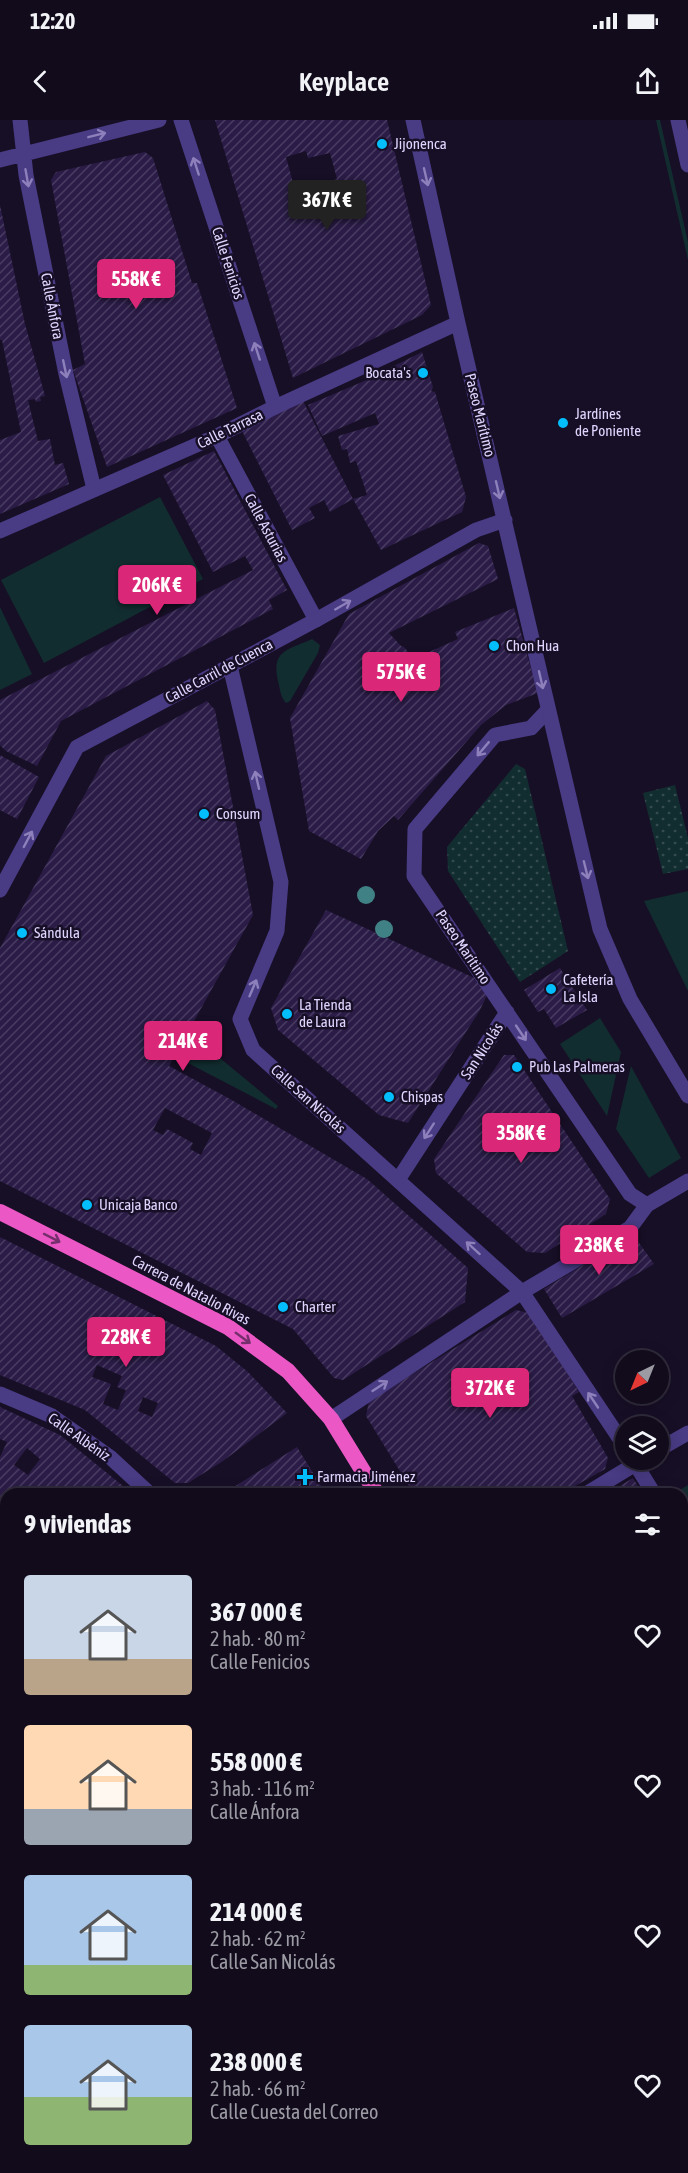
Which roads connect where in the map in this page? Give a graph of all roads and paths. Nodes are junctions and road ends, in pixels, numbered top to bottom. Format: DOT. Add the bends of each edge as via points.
graph roads {
  1 [pos="20,120"];
  2 [pos="159,120"];
  3 [pos="181,120"];
  4 [pos="413,120"];
  5 [pos="678,120"];
  6 [pos="23,154"];
  7 [pos="0,160"];
  8 [pos="688,165"];
  9 [pos="458,323"];
  10 [pos="275,407"];
  11 [pos="217,436"];
  12 [pos="94,489"];
  13 [pos="505,520"];
  14 [pos="0,531"];
  15 [pos="316,620"];
  16 [pos="230,666"];
  17 [pos="548,710"];
  18 [pos="0,890"];
  19 [pos="507,1012"];
  20 [pos="688,1096"];
  21 [pos="398,1180"];
  22 [pos="688,1181"];
  23 [pos="647,1204"];
  24 [pos="0,1212"];
  25 [pos="522,1292"];
  26 [pos="0,1394"];
  27 [pos="331,1419"];
  28 [pos="615,1432"];
  29 [pos="688,1433"];
  30 [pos="669,1444"];
  31 [pos="623,1470"];
  32 [pos="642,1470"];
  33 [pos="144,1488"];
  34 [pos="373,1488"];
  35 [pos="595,1488"];
  36 [pos="651,1488"];
  1 -- 6 [label="street, Calle Ánfora"];
  6 -- 2 [label="street, one-way"];
  10 -- 3 [label="street, Calle Fenicios, one-way"];
  4 -- 9 [label="street, Paseo Marítimo, one-way"];
  5 -- 8 [label="street"];
  6 -- 7 [label="street"];
  6 -- 12 [label="street, Calle Ánfora, one-way" via="66,374"];
  9 -- 10 [label="street, Calle Tarrasa"];
  9 -- 13 [label="street, Paseo Marítimo, one-way"];
  10 -- 11 [label="street, Calle Tarrasa"];
  11 -- 12 [label="street, Calle Tarrasa"];
  11 -- 15 [label="street, Calle Asturias"];
  12 -- 14 [label="street, Calle Tarrasa"];
  15 -- 13 [label="street, Calle Carril de Cuenca, one-way" via="476,530"];
  13 -- 17 [label="street, Paseo Marítimo, one-way"];
  15 -- 16 [label="street, Calle Carril de Cuenca"];
  18 -- 16 [label="street, Calle Carril de Cuenca, one-way" via="77,747"];
  21 -- 16 [label="street, Calle San Nicolás, one-way" via="253,1050 240,1019 277,931 281,882"];
  17 -- 19 [label="street, Paseo Marítimo, one-way" via="531,728 495,735 415,829 414,876"];
  17 -- 20 [label="street, Paseo Marítimo, one-way" via="600,928 630,999"];
  19 -- 21 [label="street, San Nicolás, one-way"];
  19 -- 23 [label="street, Paseo Marítimo, one-way" via="630,1194"];
  25 -- 21 [label="street, Calle San Nicolás, one-way"];
  22 -- 23 [label="street"];
  23 -- 25 [label="street" via="630,1228"];
  24 -- 27 [label="highway, Carrera de Natalio Rivas, one-way" via="228,1327 288,1371"];
  27 -- 25 [label="street, one-way"];
  28 -- 25 [label="street, Calle San Nicolás, one-way"];
  26 -- 33 [label="street, Calle Albéniz" via="52,1416 110,1457"];
  27 -- 34 [label="highway, Carrera de Natalio Rivas"];
  29 -- 30 [label="street"];
  31 -- 35 [label="street"];
  32 -- 36 [label="street"];
}
